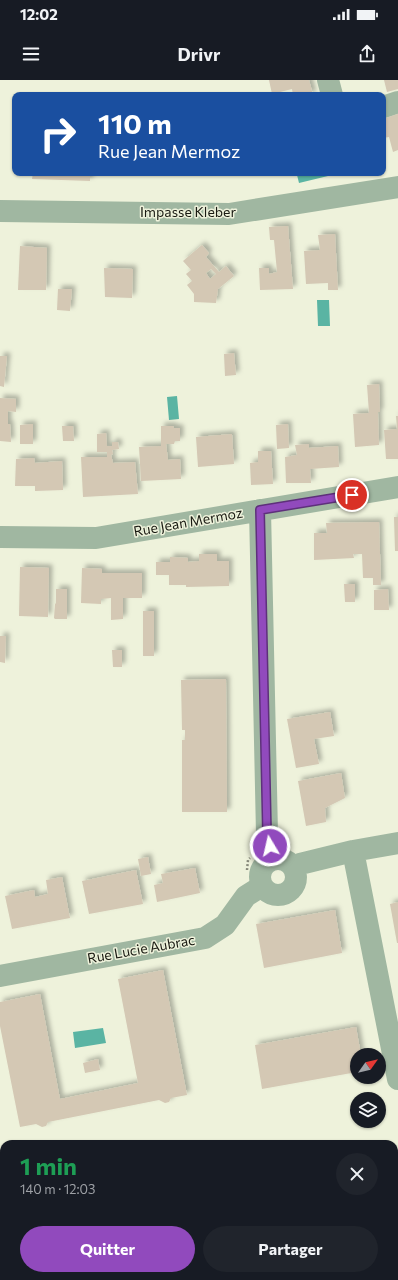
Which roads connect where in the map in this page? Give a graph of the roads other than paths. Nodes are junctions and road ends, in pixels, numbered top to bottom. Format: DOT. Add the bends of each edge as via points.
graph roads {
  1 [pos="328,80"];
  2 [pos="331,92"];
  3 [pos="398,102"];
  4 [pos="386,106"];
  5 [pos="398,187"];
  6 [pos="0,211"];
  7 [pos="398,487"];
  8 [pos="260,510"];
  9 [pos="0,537"];
  10 [pos="398,843"];
  11 [pos="353,851"];
  12 [pos="271,853"];
  13 [pos="293,867"];
  14 [pos="254,879"];
  15 [pos="0,976"];
  16 [pos="398,1079"];
  1 -- 2 [label="street"];
  3 -- 4 [label="street"];
  5 -- 6 [label="street, Impasse Kleber" via="229,214"];
  7 -- 8 [label="street, Rue Jean Mermoz"];
  8 -- 9 [label="street, Rue Jean Mermoz" via="96,538"];
  8 -- 12 [label="street" via="267,834"];
  10 -- 11 [label="street"];
  11 -- 13 [label="street"];
  11 -- 16 [label="street"];
  12 -- 13 [label="street"];
  12 -- 14 [label="street" via="261,870 260,881"];
  13 -- 14 [label="street" via="296,873 294,886 284,894 266,891"];
  14 -- 15 [label="street, Rue Lucie Aubrac" via="246,896 224,925 205,938"];
}
